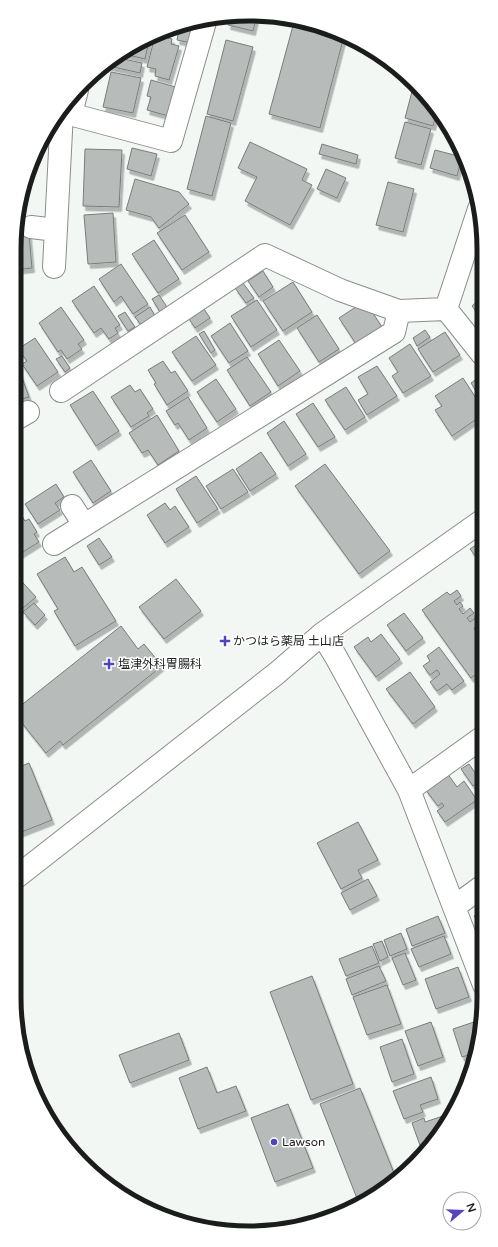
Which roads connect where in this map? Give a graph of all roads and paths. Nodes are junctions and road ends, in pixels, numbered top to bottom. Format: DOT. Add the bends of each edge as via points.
graph roads {
  1 [pos="204,25"];
  2 [pos="65,113"];
  3 [pos="65,114"];
  4 [pos="475,221"];
  5 [pos="31,227"];
  6 [pos="56,230"];
  7 [pos="54,267"];
  8 [pos="446,309"];
  9 [pos="399,311"];
  10 [pos="477,348"];
  11 [pos="61,391"];
  12 [pos="72,506"];
  13 [pos="477,524"];
  14 [pos="84,525"];
  15 [pos="54,544"];
  16 [pos="322,634"];
  17 [pos="477,741"];
  18 [pos="409,790"];
  19 [pos="21,874"];
  20 [pos="477,890"];
  21 [pos="454,907"];
  22 [pos="477,967"];
  1 -- 2 [label="street" via="171,141"];
  3 -- 6 [label="street"];
  4 -- 8 [label="street"];
  5 -- 6 [label="street"];
  6 -- 7 [label="street"];
  8 -- 9 [label="street"];
  8 -- 10 [label="street"];
  9 -- 11 [label="street" via="340,290 265,255"];
  9 -- 14 [label="street" via="394,332"];
  12 -- 14 [label="street"];
  13 -- 16 [label="street"];
  14 -- 15 [label="street"];
  16 -- 18 [label="street"];
  16 -- 19 [label="street" via="277,673"];
  17 -- 18 [label="street"];
  18 -- 21 [label="street"];
  20 -- 21 [label="street"];
  21 -- 22 [label="street"];
}
